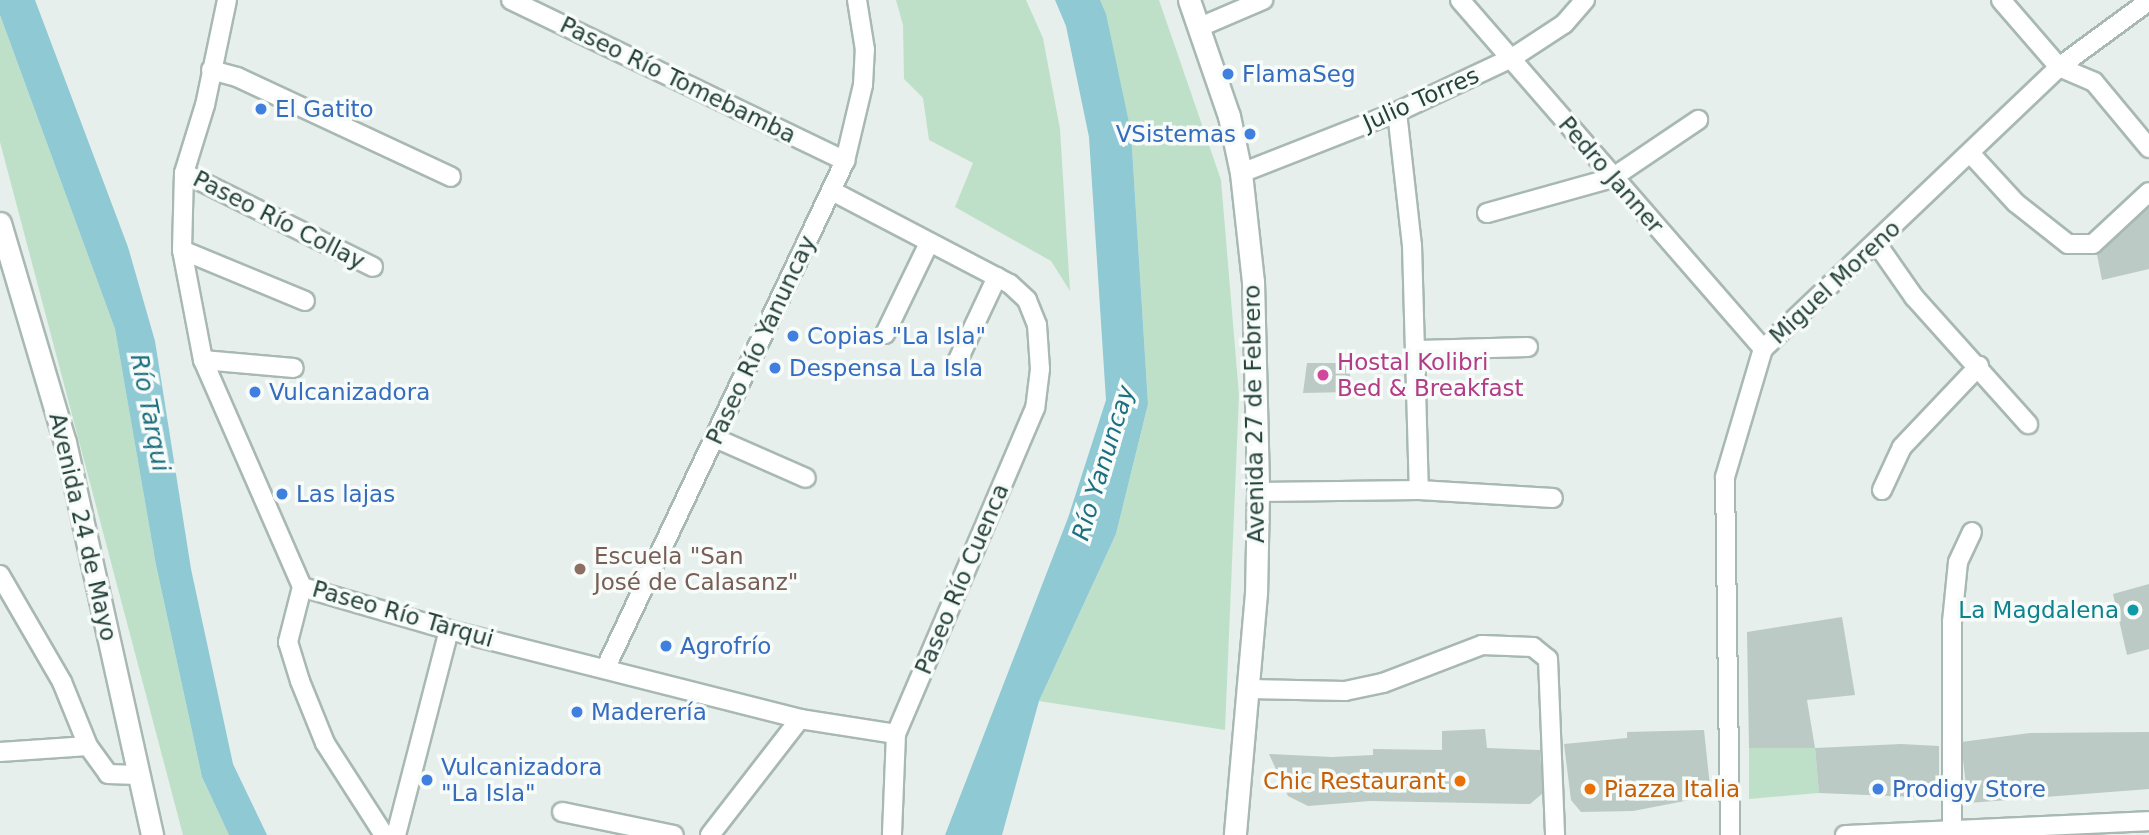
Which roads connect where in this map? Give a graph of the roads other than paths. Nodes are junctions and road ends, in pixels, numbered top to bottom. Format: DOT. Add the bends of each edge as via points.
graph roads {
  1 [pos="227,0"];
  2 [pos="511,0"];
  3 [pos="857,0"];
  4 [pos="1189,0"];
  5 [pos="1263,0"];
  6 [pos="1460,0"];
  7 [pos="1585,0"];
  8 [pos="2001,0"];
  9 [pos="2149,1"];
  10 [pos="1200,27"];
  11 [pos="1512,58"];
  12 [pos="2059,66"];
  13 [pos="211,70"];
  14 [pos="1397,112"];
  15 [pos="1698,120"];
  16 [pos="2149,148"];
  17 [pos="1970,153"];
  18 [pos="845,161"];
  19 [pos="184,173"];
  20 [pos="1241,173"];
  21 [pos="451,177"];
  22 [pos="1612,178"];
  23 [pos="832,191"];
  24 [pos="2149,192"];
  25 [pos="1487,213"];
  26 [pos="0,223"];
  27 [pos="929,243"];
  28 [pos="1877,244"];
  29 [pos="182,250"];
  30 [pos="373,268"];
  31 [pos="997,277"];
  32 [pos="305,301"];
  33 [pos="885,334"];
  34 [pos="1528,347"];
  35 [pos="1763,349"];
  36 [pos="1418,350"];
  37 [pos="204,360"];
  38 [pos="957,362"];
  39 [pos="1979,366"];
  40 [pos="294,368"];
  41 [pos="2028,424"];
  42 [pos="715,438"];
  43 [pos="806,478"];
  44 [pos="1419,490"];
  45 [pos="1882,490"];
  46 [pos="1258,492"];
  47 [pos="1553,498"];
  48 [pos="1972,532"];
  49 [pos="0,575"];
  50 [pos="302,587"];
  51 [pos="449,630"];
  52 [pos="606,667"];
  53 [pos="1249,690"];
  54 [pos="800,719"];
  55 [pos="896,734"];
  56 [pos="88,746"];
  57 [pos="0,752"];
  58 [pos="138,775"];
  59 [pos="562,812"];
  60 [pos="2149,821"];
  61 [pos="1952,832"];
  62 [pos="152,835"];
  63 [pos="384,835"];
  64 [pos="396,835"];
  65 [pos="674,835"];
  66 [pos="710,835"];
  67 [pos="892,835"];
  68 [pos="1235,835"];
  69 [pos="1555,835"];
  70 [pos="1730,835"];
  71 [pos="1845,835"];
  1 -- 13 [label="street, Paseo Río Tarqui"];
  2 -- 18 [label="street, Paseo Río Tomebamba"];
  3 -- 18 [label="street, Paseo Río Yanuncay" via="865,50 863,85"];
  4 -- 10 [label="street, Avenida 27 de Febrero"];
  5 -- 10 [label="street"];
  6 -- 11 [label="street, Pedro Janner"];
  7 -- 11 [label="street, Julio Torres" via="1564,24"];
  8 -- 12 [label="street"];
  9 -- 12 [label="street, Miguel Moreno"];
  10 -- 20 [label="street, Avenida 27 de Febrero"];
  11 -- 14 [label="street, Julio Torres"];
  11 -- 22 [label="street, Pedro Janner"];
  12 -- 16 [label="street" via="2094,82"];
  12 -- 17 [label="street, Miguel Moreno"];
  13 -- 19 [label="street, Paseo Río Tarqui"];
  13 -- 21 [label="street" via="237,77"];
  14 -- 20 [label="street, Julio Torres"];
  14 -- 36 [label="street"];
  15 -- 22 [label="street"];
  17 -- 24 [label="street" via="2016,203 2068,244 2093,244"];
  17 -- 28 [label="street, Miguel Moreno"];
  18 -- 23 [label="street, Paseo Río Yanuncay"];
  19 -- 29 [label="street, Paseo Río Tarqui"];
  19 -- 30 [label="street, Paseo Río Collay"];
  20 -- 46 [label="street, Avenida 27 de Febrero" via="1254,293"];
  22 -- 25 [label="street"];
  22 -- 35 [label="street, Pedro Janner"];
  23 -- 27 [label="street"];
  23 -- 42 [label="street, Paseo Río Yanuncay"];
  26 -- 58 [label="street, Avenida 24 de Mayo" via="65,442"];
  27 -- 31 [label="street"];
  27 -- 33 [label="street"];
  28 -- 35 [label="street, Miguel Moreno"];
  28 -- 39 [label="street" via="1914,297"];
  29 -- 32 [label="street"];
  29 -- 37 [label="street, Paseo Río Tarqui"];
  31 -- 38 [label="street"];
  31 -- 55 [label="street, Paseo Río Cuenca" via="1027,300 1037,325 1040,369 1035,408"];
  34 -- 36 [label="street"];
  35 -- 70 [label="street, Miguel Moreno" via="1725,477"];
  36 -- 44 [label="street"];
  37 -- 40 [label="street"];
  37 -- 50 [label="street, Paseo Río Tarqui"];
  39 -- 41 [label="street"];
  39 -- 45 [label="street" via="1902,447"];
  42 -- 43 [label="street"];
  42 -- 52 [label="street, Paseo Río Yanuncay"];
  44 -- 46 [label="street"];
  44 -- 47 [label="street"];
  46 -- 53 [label="street, Avenida 27 de Febrero"];
  48 -- 61 [label="street" via="1958,562 1952,622"];
  49 -- 56 [label="street" via="62,682"];
  50 -- 51 [label="street, Paseo Río Tarqui"];
  50 -- 63 [label="street" via="288,642 300,681 325,743"];
  51 -- 52 [label="street, Paseo Río Tarqui"];
  51 -- 64 [label="street"];
  52 -- 54 [label="street, Paseo Río Tarqui"];
  53 -- 68 [label="street, Avenida 27 de Febrero"];
  53 -- 69 [label="street" via="1345,691 1383,683 1482,645 1533,647 1548,659"];
  54 -- 55 [label="street, Paseo Río Tarqui"];
  54 -- 66 [label="street"];
  55 -- 67 [label="street, Paseo Río Cuenca"];
  56 -- 57 [label="street"];
  56 -- 58 [label="street" via="108,774"];
  58 -- 62 [label="street, Avenida 24 de Mayo"];
  59 -- 65 [label="street"];
  60 -- 61 [label="street"];
  61 -- 71 [label="street"];
}
